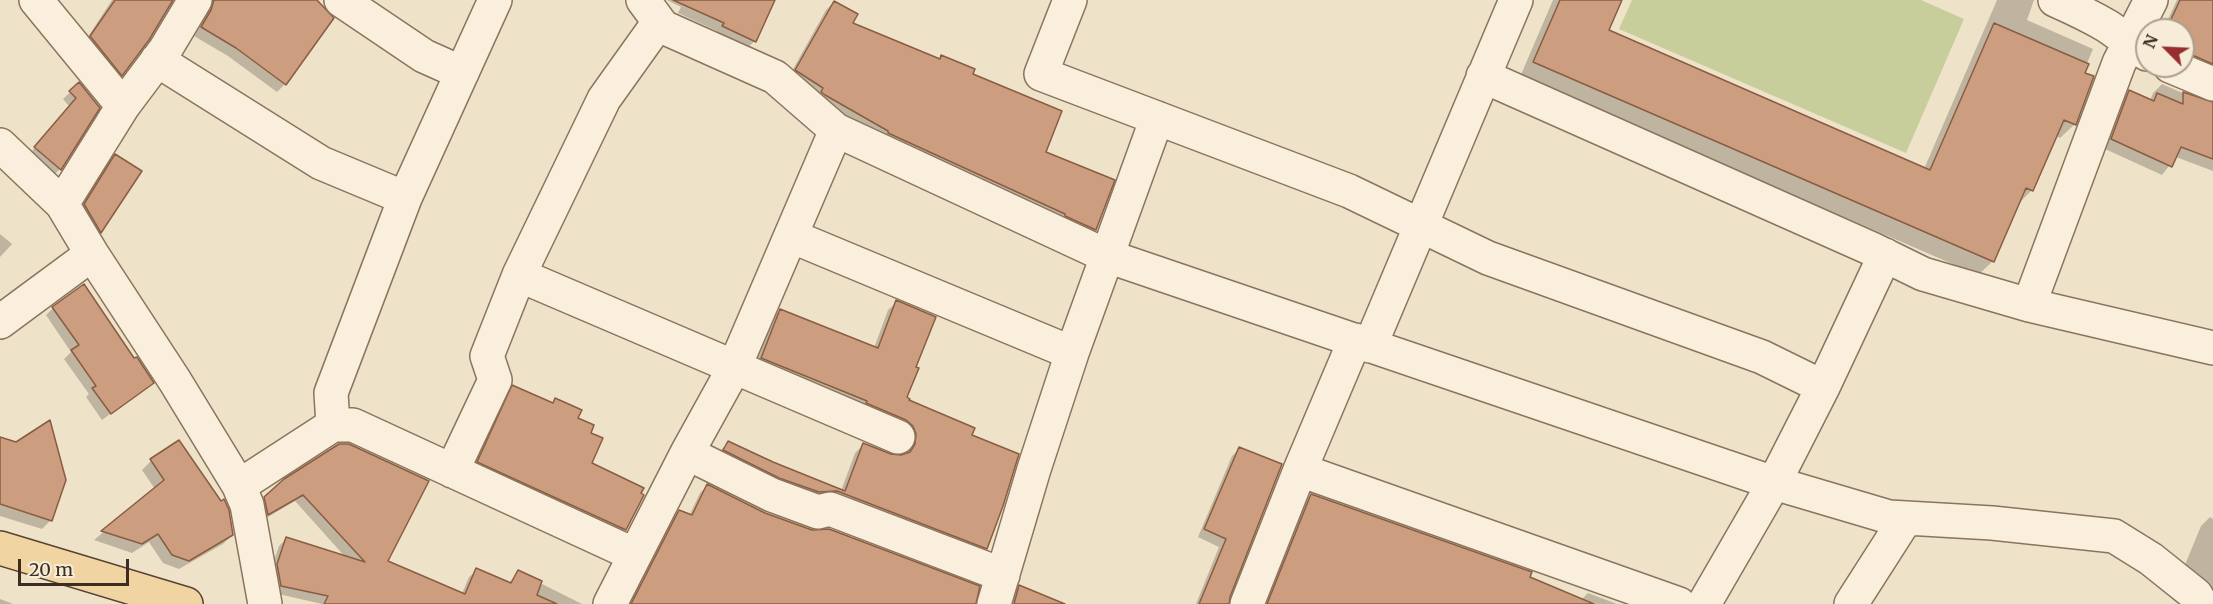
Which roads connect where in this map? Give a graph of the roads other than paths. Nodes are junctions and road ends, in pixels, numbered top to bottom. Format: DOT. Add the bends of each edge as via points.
graph roads {
  1 [pos="36,0"];
  2 [pos="195,0"];
  3 [pos="341,0"];
  4 [pos="495,0"];
  5 [pos="1070,0"];
  6 [pos="1516,0"];
  7 [pos="2055,0"];
  8 [pos="2151,0"];
  9 [pos="651,11"];
  10 [pos="2146,18"];
  11 [pos="2135,47"];
  12 [pos="2135,51"];
  13 [pos="157,60"];
  14 [pos="462,73"];
  15 [pos="1483,76"];
  16 [pos="2195,76"];
  17 [pos="2213,84"];
  18 [pos="123,106"];
  19 [pos="1157,118"];
  20 [pos="836,130"];
  21 [pos="0,145"];
  22 [pos="405,198"];
  23 [pos="62,204"];
  24 [pos="1421,226"];
  25 [pos="791,236"];
  26 [pos="92,254"];
  27 [pos="1885,255"];
  28 [pos="1107,256"];
  29 [pos="519,275"];
  30 [pos="2029,305"];
  31 [pos="0,322"];
  32 [pos="1363,343"];
  33 [pos="2213,348"];
  34 [pos="1072,353"];
  35 [pos="734,368"];
  36 [pos="1823,387"];
  37 [pos="333,425"];
  38 [pos="898,437"];
  39 [pos="687,453"];
  40 [pos="1300,470"];
  41 [pos="452,471"];
  42 [pos="1774,483"];
  43 [pos="239,486"];
  44 [pos="1906,518"];
  45 [pos="0,548"];
  46 [pos="635,555"];
  47 [pos="999,590"];
  48 [pos="2185,598"];
  49 [pos="186,604"];
  50 [pos="265,604"];
  51 [pos="610,604"];
  52 [pos="1247,604"];
  53 [pos="1679,604"];
  54 [pos="1704,604"];
  55 [pos="1851,604"];
  1 -- 18 [label="street"];
  2 -- 13 [label="street"];
  3 -- 14 [label="street" via="424,56"];
  4 -- 14 [label="street"];
  5 -- 19 [label="street" via="1041,74"];
  6 -- 15 [label="street"];
  7 -- 11 [label="street" via="2081,11"];
  8 -- 10 [label="street"];
  9 -- 20 [label="street" via="663,27 775,77"];
  9 -- 29 [label="street"];
  12 -- 30 [label="street" via="2119,63"];
  13 -- 18 [label="street"];
  13 -- 22 [label="street" via="321,163"];
  14 -- 22 [label="street"];
  15 -- 24 [label="street"];
  15 -- 27 [label="street"];
  16 -- 17 [label="street"];
  18 -- 23 [label="street"];
  19 -- 24 [label="street" via="1349,191"];
  19 -- 28 [label="street"];
  20 -- 25 [label="street"];
  20 -- 28 [label="street"];
  21 -- 23 [label="street"];
  22 -- 37 [label="street" via="331,393"];
  23 -- 26 [label="street"];
  24 -- 32 [label="street"];
  24 -- 36 [label="street" via="1488,258 1762,357"];
  25 -- 34 [label="street"];
  25 -- 35 [label="street"];
  26 -- 31 [label="street"];
  26 -- 43 [label="street"];
  27 -- 30 [label="street" via="1923,274"];
  27 -- 36 [label="street"];
  28 -- 32 [label="street"];
  28 -- 34 [label="street"];
  29 -- 35 [label="street"];
  29 -- 41 [label="street" via="487,356 495,381"];
  30 -- 33 [label="street"];
  32 -- 40 [label="street"];
  32 -- 42 [label="street"];
  34 -- 47 [label="street"];
  35 -- 38 [label="street"];
  35 -- 39 [label="street"];
  36 -- 42 [label="street"];
  37 -- 41 [label="street" via="353,425"];
  37 -- 43 [label="street"];
  39 -- 46 [label="street"];
  39 -- 47 [label="street" via="772,495 818,512 830,509"];
  40 -- 52 [label="street"];
  40 -- 53 [label="street"];
  41 -- 46 [label="street"];
  42 -- 44 [label="street" via="1889,517"];
  42 -- 54 [label="street"];
  43 -- 50 [label="street" via="247,505"];
  44 -- 48 [label="street" via="2114,536 2151,559"];
  44 -- 55 [label="street"];
  45 -- 49 [label="main road"];
  46 -- 51 [label="street"];
}
